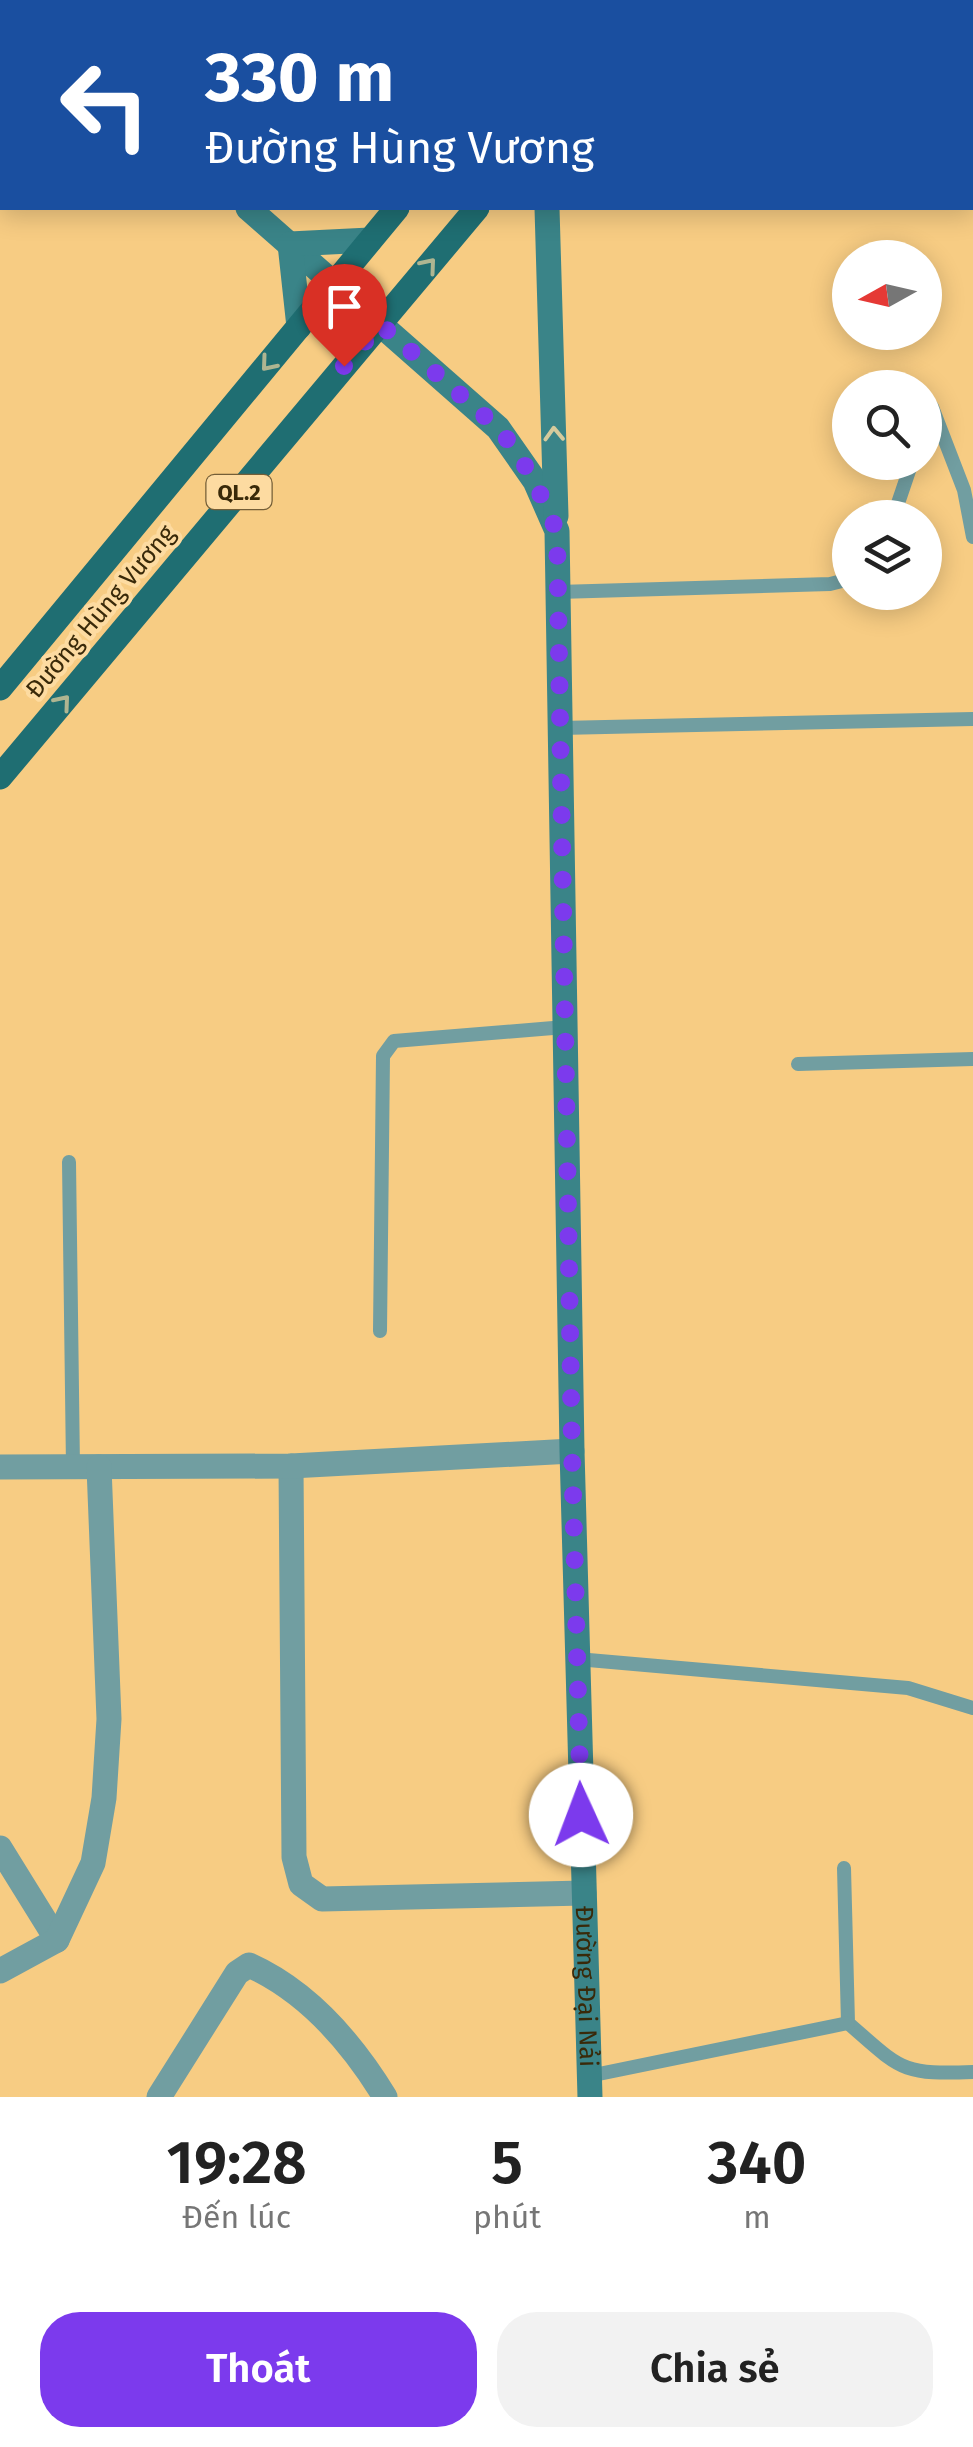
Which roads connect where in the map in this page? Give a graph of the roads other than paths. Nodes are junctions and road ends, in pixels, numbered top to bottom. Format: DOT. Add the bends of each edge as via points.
graph roads {
  1 [pos="250,210"];
  2 [pos="395,210"];
  3 [pos="475,210"];
  4 [pos="548,210"];
  5 [pos="370,240"];
  6 [pos="290,244"];
  7 [pos="335,284"];
  8 [pos="380,324"];
  9 [pos="299,327"];
  10 [pos="942,432"];
  11 [pos="557,532"];
  12 [pos="973,538"];
  13 [pos="832,584"];
  14 [pos="558,592"];
  15 [pos="0,688"];
  16 [pos="973,719"];
  17 [pos="560,728"];
  18 [pos="0,777"];
  19 [pos="565,1027"];
  20 [pos="973,1059"];
  21 [pos="798,1064"];
  22 [pos="70,1162"];
  23 [pos="380,1331"];
  24 [pos="572,1451"];
  25 [pos="291,1466"];
  26 [pos="0,1467"];
  27 [pos="99,1467"];
  28 [pos="73,1468"];
  29 [pos="576,1659"];
  30 [pos="973,1708"];
  31 [pos="0,1848"];
  32 [pos="844,1868"];
  33 [pos="584,1893"];
  34 [pos="57,1940"];
  35 [pos="0,1971"];
  36 [pos="848,2023"];
  37 [pos="973,2072"];
  38 [pos="590,2087"];
  39 [pos="159,2097"];
  40 [pos="385,2097"];
  1 -- 6 [label="street, Đường Đại Nải"];
  2 -- 5 [label="main road, Đường Hùng Vương / QL.2"];
  8 -- 3 [label="main road, Đường Hùng Vương / QL.2, one-way"];
  11 -- 4 [label="street, one-way"];
  5 -- 6 [label="street"];
  5 -- 7 [label="main road, Đường Hùng Vương / QL.2"];
  6 -- 7 [label="street, Đường Đại Nải"];
  6 -- 9 [label="street"];
  7 -- 8 [label="street, Đường Đại Nải"];
  7 -- 9 [label="main road, Đường Hùng Vương / QL.2"];
  8 -- 11 [label="street, Đường Đại Nải" via="512,444"];
  18 -- 8 [label="main road, Đường Hùng Vương / QL.2, one-way"];
  9 -- 15 [label="main road, Đường Hùng Vương / QL.2, one-way"];
  10 -- 12 [label="lane"];
  11 -- 14 [label="street, Đường Đại Nải"];
  13 -- 14 [label="lane"];
  14 -- 17 [label="street, Đường Đại Nải"];
  16 -- 17 [label="lane"];
  17 -- 19 [label="street, Đường Đại Nải"];
  19 -- 23 [label="lane" via="394,1041 383,1056"];
  19 -- 24 [label="street, Đường Đại Nải"];
  20 -- 21 [label="lane"];
  22 -- 28 [label="lane"];
  24 -- 25 [label="street"];
  24 -- 29 [label="street, Đường Đại Nải"];
  25 -- 27 [label="street"];
  25 -- 33 [label="street" via="294,1858 301,1884 322,1899"];
  26 -- 28 [label="street"];
  27 -- 28 [label="street"];
  27 -- 34 [label="street" via="109,1719 104,1798 92,1864"];
  29 -- 30 [label="lane" via="908,1688"];
  29 -- 33 [label="street, Đường Đại Nải"];
  31 -- 34 [label="street"];
  32 -- 36 [label="lane"];
  33 -- 38 [label="street, Đường Đại Nải"];
  34 -- 35 [label="street"];
  36 -- 37 [label="lane" via="898,2066"];
  36 -- 38 [label="lane"];
  39 -- 40 [label="street" via="237,1973 249,1966 329,2020"];
}
